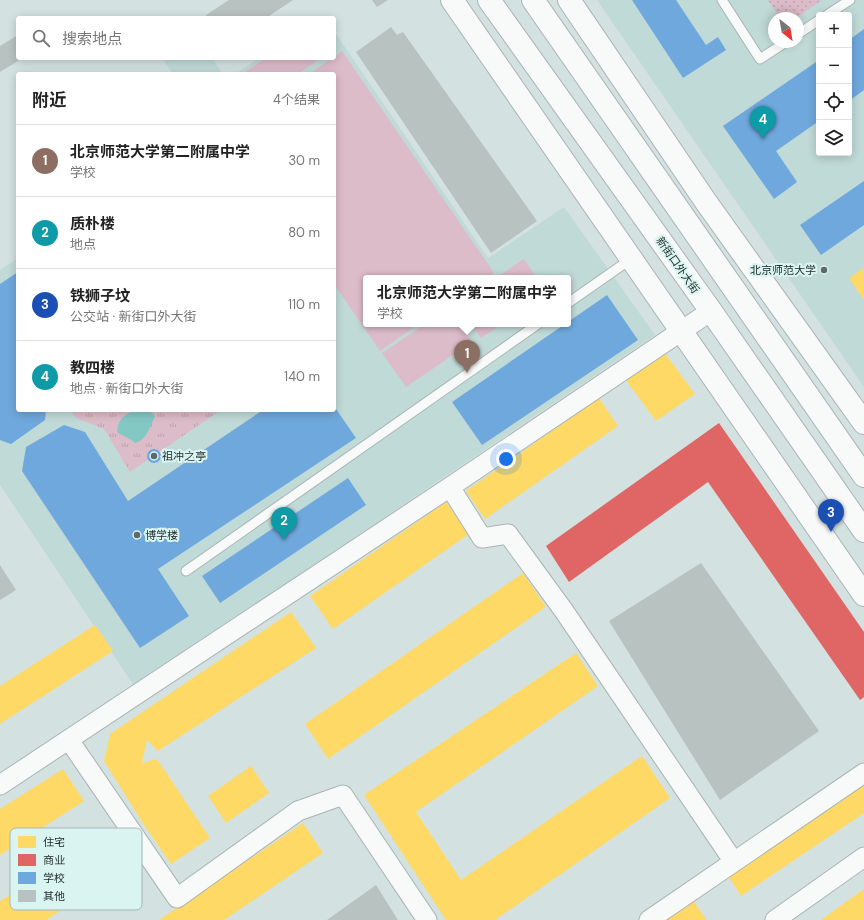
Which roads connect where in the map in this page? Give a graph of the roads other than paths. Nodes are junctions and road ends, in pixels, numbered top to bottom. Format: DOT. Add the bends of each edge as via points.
graph roads {
  1 [pos="452,0"];
  2 [pos="489,0"];
  3 [pos="533,0"];
  4 [pos="569,0"];
  5 [pos="722,0"];
  6 [pos="850,0"];
  7 [pos="832,12"];
  8 [pos="816,22"];
  9 [pos="804,30"];
  10 [pos="777,48"];
  11 [pos="631,259"];
  12 [pos="571,301"];
  13 [pos="711,311"];
  14 [pos="534,327"];
  15 [pos="681,330"];
  16 [pos="864,423"];
  17 [pos="864,476"];
  18 [pos="450,487"];
  19 [pos="864,531"];
  20 [pos="186,571"];
  21 [pos="864,594"];
  22 [pos="69,740"];
  23 [pos="864,774"];
  24 [pos="0,785"];
  25 [pos="129,828"];
  26 [pos="142,847"];
  27 [pos="864,857"];
  28 [pos="734,862"];
  29 [pos="427,920"];
  30 [pos="649,920"];
  31 [pos="776,920"];
  1 -- 11 [label="street"];
  2 -- 13 [label="street, 新街口外大街"];
  3 -- 17 [label="street"];
  4 -- 16 [label="street" via="706,202"];
  5 -- 10 [label="lane" via="760,59"];
  6 -- 7 [label="lane"];
  8 -- 9 [label="lane"];
  11 -- 12 [label="lane"];
  11 -- 15 [label="street"];
  13 -- 15 [label="street"];
  13 -- 19 [label="street, 新街口外大街"];
  14 -- 20 [label="lane"];
  15 -- 18 [label="street"];
  15 -- 21 [label="street"];
  18 -- 22 [label="street"];
  18 -- 28 [label="street" via="482,538 508,534 564,611"];
  22 -- 24 [label="street"];
  22 -- 25 [label="street"];
  23 -- 28 [label="street"];
  26 -- 29 [label="street" via="177,898 298,811 343,795"];
  27 -- 31 [label="street"];
  28 -- 30 [label="street"];
}
